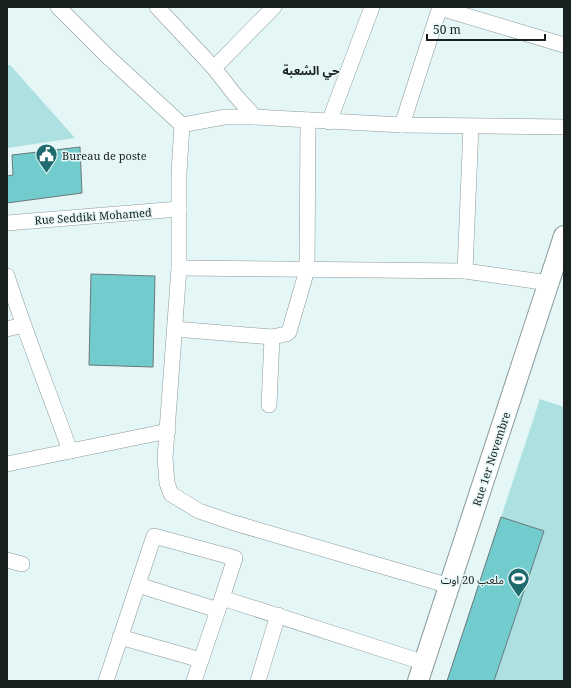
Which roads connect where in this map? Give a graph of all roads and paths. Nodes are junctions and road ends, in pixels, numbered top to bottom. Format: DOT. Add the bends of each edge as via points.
graph roads {
  1 [pos="58,7"];
  2 [pos="157,7"];
  3 [pos="274,7"];
  4 [pos="372,7"];
  5 [pos="440,7"];
  6 [pos="564,45"];
  7 [pos="214,68"];
  8 [pos="255,117"];
  9 [pos="308,120"];
  10 [pos="330,122"];
  11 [pos="402,125"];
  12 [pos="182,126"];
  13 [pos="471,126"];
  14 [pos="564,127"];
  15 [pos="179,209"];
  16 [pos="7,223"];
  17 [pos="564,236"];
  18 [pos="179,268"];
  19 [pos="307,270"];
  20 [pos="465,270"];
  21 [pos="7,276"];
  22 [pos="549,283"];
  23 [pos="23,325"];
  24 [pos="175,329"];
  25 [pos="7,330"];
  26 [pos="272,337"];
  27 [pos="269,405"];
  28 [pos="168,431"];
  29 [pos="70,451"];
  30 [pos="7,464"];
  31 [pos="7,560"];
  32 [pos="22,564"];
  33 [pos="138,585"];
  34 [pos="450,586"];
  35 [pos="220,604"];
  36 [pos="278,616"];
  37 [pos="120,638"];
  38 [pos="201,660"];
  39 [pos="421,672"];
  40 [pos="106,681"];
  41 [pos="194,681"];
  42 [pos="258,681"];
  1 -- 12 [label="street"];
  2 -- 7 [label="street"];
  3 -- 7 [label="street"];
  4 -- 10 [label="street"];
  5 -- 6 [label="street"];
  5 -- 11 [label="street"];
  7 -- 8 [label="street"];
  8 -- 9 [label="street"];
  8 -- 12 [label="street" via="226,117"];
  9 -- 10 [label="street"];
  9 -- 19 [label="street"];
  10 -- 11 [label="street"];
  11 -- 13 [label="street"];
  12 -- 15 [label="street"];
  13 -- 14 [label="street"];
  13 -- 20 [label="street"];
  15 -- 16 [label="street, Rue Seddiki Mohamed"];
  15 -- 18 [label="street"];
  17 -- 22 [label="main road, Rue 1er Novembre"];
  18 -- 19 [label="street"];
  18 -- 24 [label="street"];
  19 -- 20 [label="street"];
  19 -- 26 [label="street" via="289,332"];
  20 -- 22 [label="street"];
  21 -- 23 [label="street"];
  22 -- 34 [label="main road, Rue 1er Novembre"];
  23 -- 25 [label="street"];
  23 -- 29 [label="street"];
  24 -- 26 [label="street"];
  24 -- 28 [label="street"];
  26 -- 27 [label="street"];
  28 -- 29 [label="street"];
  28 -- 34 [label="street" via="166,483 171,494 200,511"];
  29 -- 30 [label="street"];
  31 -- 32 [label="street"];
  33 -- 35 [label="street"];
  33 -- 35 [label="street" via="154,536 235,558"];
  33 -- 37 [label="street"];
  34 -- 39 [label="main road, Rue 1er Novembre"];
  35 -- 36 [label="street"];
  35 -- 38 [label="street"];
  36 -- 39 [label="street"];
  36 -- 42 [label="street"];
  37 -- 38 [label="street"];
  37 -- 40 [label="street"];
  38 -- 41 [label="street"];
}
